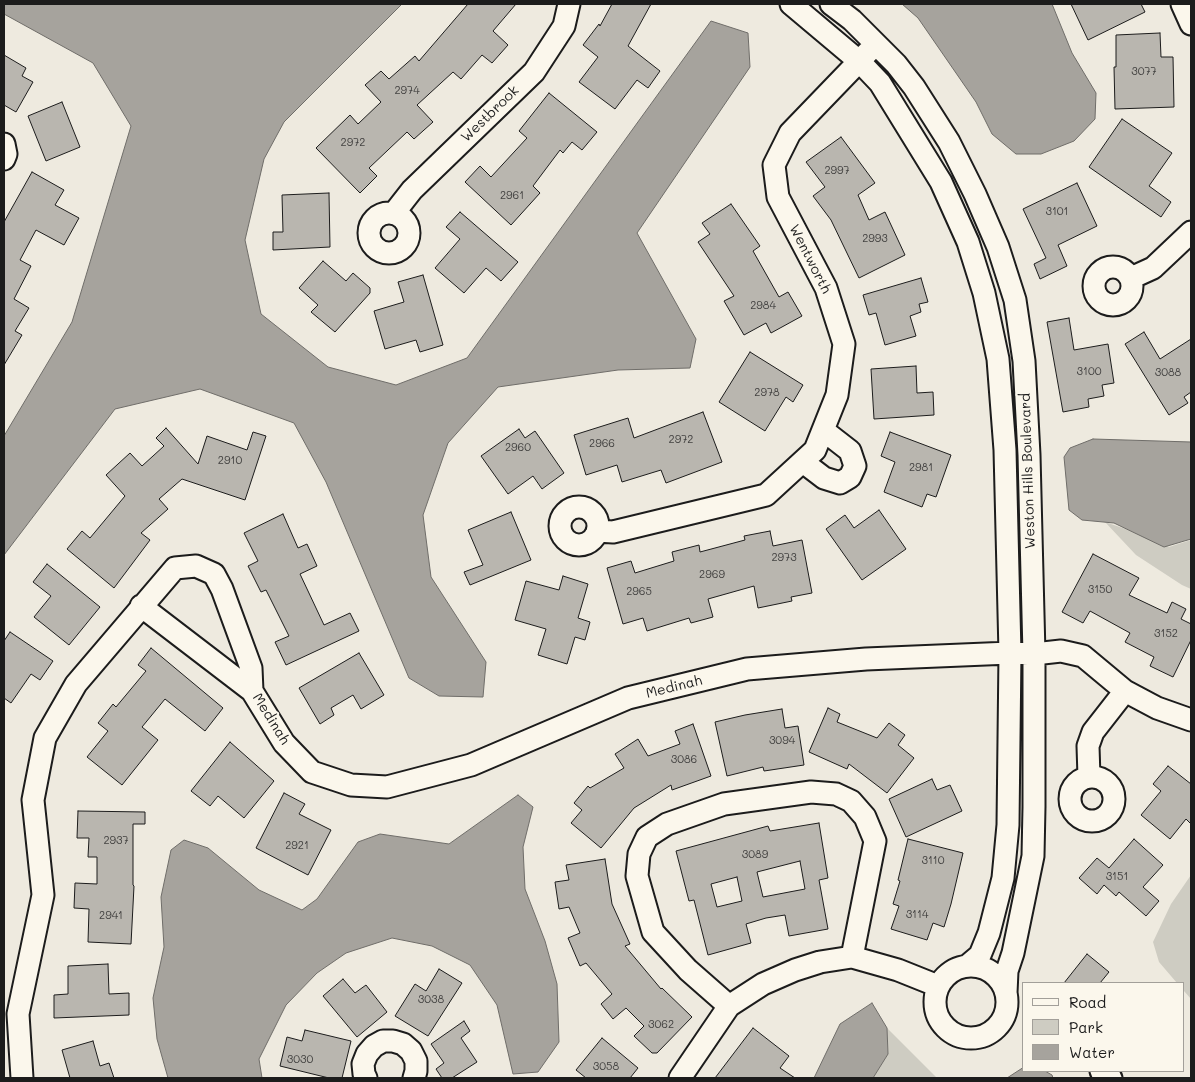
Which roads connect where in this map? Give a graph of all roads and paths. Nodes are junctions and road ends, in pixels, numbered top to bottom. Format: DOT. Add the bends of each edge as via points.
graph roads {
  1 [pos="569,4"];
  2 [pos="791,4"];
  3 [pos="832,4"];
  4 [pos="1182,4"];
  5 [pos="1191,24"];
  6 [pos="876,43"];
  7 [pos="860,62"];
  8 [pos="4,144"];
  9 [pos="4,159"];
  10 [pos="394,213"];
  11 [pos="1191,232"];
  12 [pos="1131,278"];
  13 [pos="823,430"];
  14 [pos="803,462"];
  15 [pos="597,531"];
  16 [pos="141,606"];
  17 [pos="1010,653"];
  18 [pos="1034,654"];
  19 [pos="252,691"];
  20 [pos="1125,691"];
  21 [pos="1191,720"];
  22 [pos="1089,777"];
  23 [pos="852,957"];
  24 [pos="967,966"];
  25 [pos="938,986"];
  26 [pos="729,1006"];
  27 [pos="1012,1007"];
  28 [pos="22,1078"];
  29 [pos="366,1078"];
  30 [pos="414,1078"];
  31 [pos="680,1078"];
  1 -- 10 [label="street, Westbrook" via="564,26 534,72 412,190"];
  2 -- 7 [label="street, Weston Hills Boulevard"];
  3 -- 6 [label="street, Weston Hills Boulevard"];
  4 -- 5 [label="street"];
  6 -- 7 [label="street, Wentworth"];
  6 -- 18 [label="street, Weston Hills Boulevard" via="914,87 949,142 998,247 1015,300 1024,361"];
  7 -- 13 [label="street, Wentworth" via="790,133 774,166 778,197 826,288 844,344 837,395"];
  7 -- 17 [label="street, Weston Hills Boulevard" via="880,83 941,182 968,242 984,293 999,368 1005,450"];
  8 -- 9 [label="street"];
  11 -- 12 [label="street" via="1153,268"];
  13 -- 14 [label="street, Wentworth" via="815,450"];
  13 -- 14 [label="street" via="850,450 855,466 850,478 840,483 824,478"];
  14 -- 15 [label="street, Wentworth" via="766,496 613,532"];
  16 -- 19 [label="street"];
  16 -- 19 [label="street, Medinah" via="175,568 196,566 214,574 251,668"];
  16 -- 28 [label="street, Medinah" via="76,684 45,738 33,800 43,895 18,1014"];
  17 -- 18 [label="street, Medinah"];
  17 -- 19 [label="street, Medinah" via="866,659 747,669 628,698 471,765 387,787 351,786 312,772 284,743"];
  17 -- 24 [label="street, Weston Hills Boulevard" via="1008,825 1003,878 980,955"];
  18 -- 20 [label="street, Medinah" via="1061,651 1083,656"];
  18 -- 27 [label="street, Weston Hills Boulevard" via="1033,856 1007,970"];
  20 -- 21 [label="street, Medinah" via="1157,708"];
  20 -- 22 [label="street" via="1093,732 1088,746"];
  23 -- 25 [label="street"];
  23 -- 26 [label="street" via="795,970 763,984"];
  23 -- 26 [label="street" via="874,841 865,817 851,801 836,794 810,792 724,804 667,824 647,837 639,854 637,876 653,932 688,970"];
  24 -- 25 [label="street" via="949,974"];
  24 -- 27 [label="street" via="981,967 993,973"];
  25 -- 27 [label="street" via="936,1011 941,1022 959,1036 977,1037 990,1032"];
  26 -- 31 [label="street"];
  29 -- 30 [label="street" via="363,1064 367,1054 383,1041 394,1041 411,1051 416,1061"];
}
